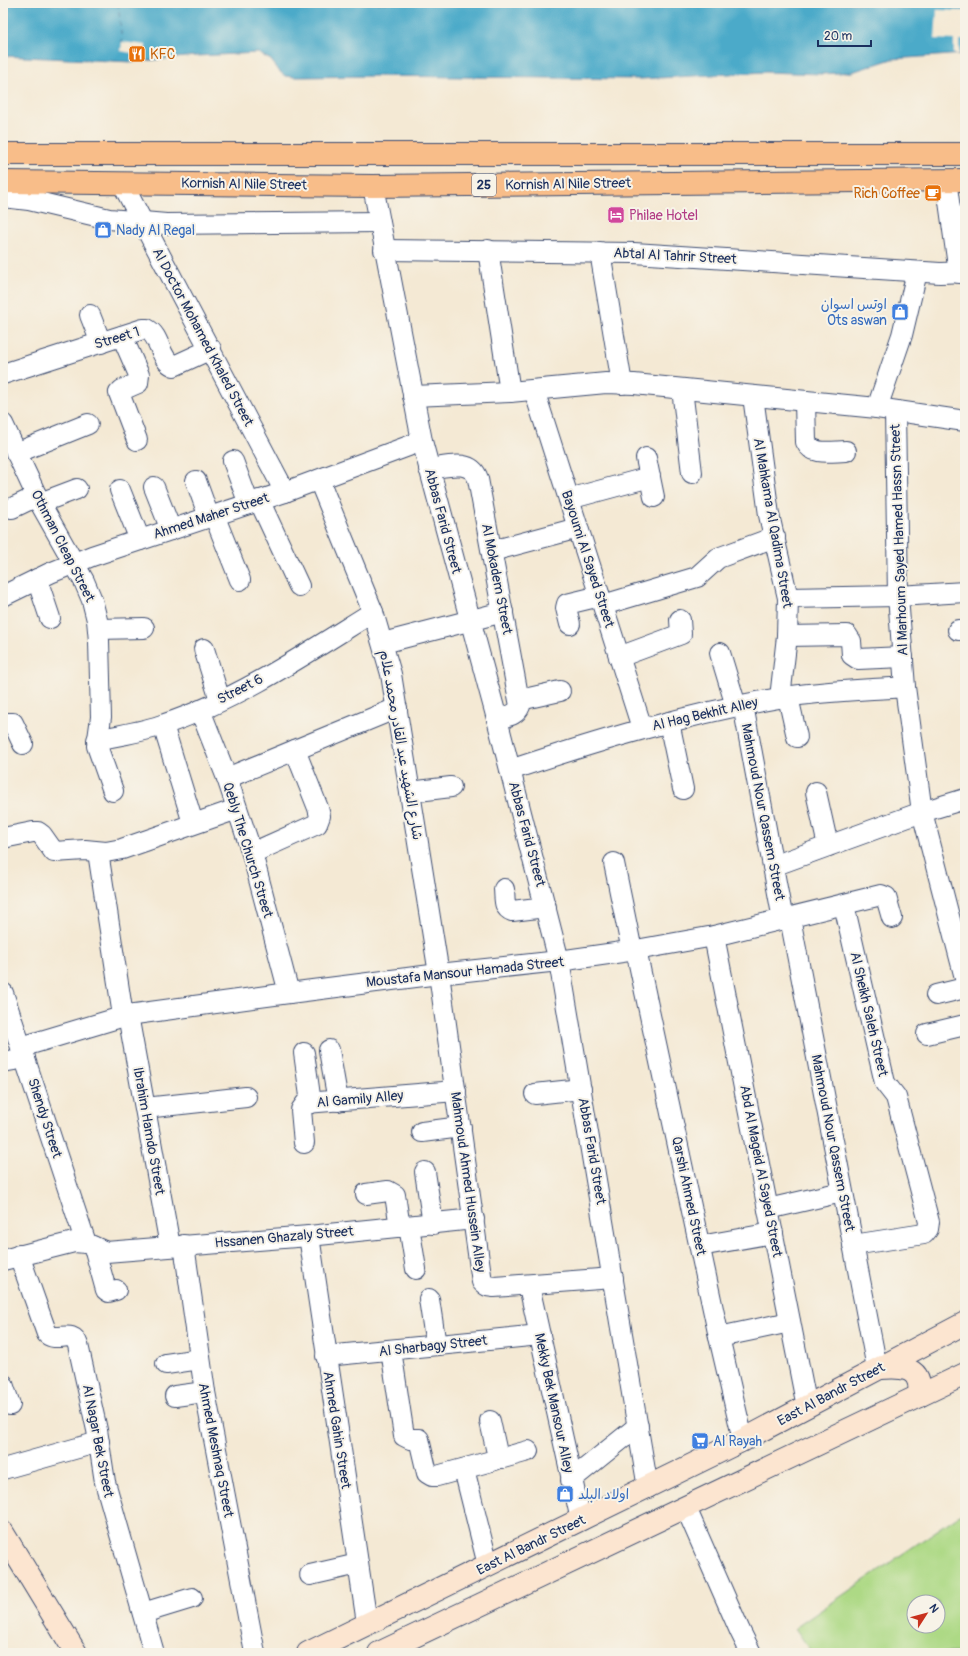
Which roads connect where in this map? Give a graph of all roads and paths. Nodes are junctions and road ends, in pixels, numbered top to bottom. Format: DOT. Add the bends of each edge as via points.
graph roads {
  1 [pos="3,154"];
  2 [pos="965,154"];
  3 [pos="956,180"];
  4 [pos="3,182"];
  5 [pos="122,183"];
  6 [pos="373,186"];
  7 [pos="3,197"];
  8 [pos="380,222"];
  9 [pos="142,223"];
  10 [pos="384,250"];
  11 [pos="488,250"];
  12 [pos="600,252"];
  13 [pos="917,272"];
  14 [pos="962,272"];
  15 [pos="90,315"];
  16 [pos="122,336"];
  17 [pos="101,343"];
  18 [pos="211,349"];
  19 [pos="3,374"];
  20 [pos="622,384"];
  21 [pos="682,389"];
  22 [pos="534,390"];
  23 [pos="510,392"];
  24 [pos="413,396"];
  25 [pos="753,396"];
  26 [pos="804,401"];
  27 [pos="886,409"];
  28 [pos="965,420"];
  29 [pos="3,424"];
  30 [pos="88,424"];
  31 [pos="137,440"];
  32 [pos="422,441"];
  33 [pos="846,451"];
  34 [pos="16,453"];
  35 [pos="646,458"];
  36 [pos="234,461"];
  37 [pos="429,469"];
  38 [pos="692,473"];
  39 [pos="650,477"];
  40 [pos="319,480"];
  41 [pos="196,481"];
  42 [pos="154,487"];
  43 [pos="77,489"];
  44 [pos="120,490"];
  45 [pos="285,492"];
  46 [pos="654,497"];
  47 [pos="569,499"];
  48 [pos="39,500"];
  49 [pos="254,502"];
  50 [pos="12,508"];
  51 [pos="211,516"];
  52 [pos="578,528"];
  53 [pos="171,530"];
  54 [pos="775,537"];
  55 [pos="140,540"];
  56 [pos="492,551"];
  57 [pos="73,563"];
  58 [pos="37,579"];
  59 [pos="240,580"];
  60 [pos="299,586"];
  61 [pos="965,592"];
  62 [pos="3,596"];
  63 [pos="898,596"];
  64 [pos="788,598"];
  65 [pos="601,600"];
  66 [pos="373,612"];
  67 [pos="503,612"];
  68 [pos="50,618"];
  69 [pos="470,620"];
  70 [pos="680,620"];
  71 [pos="570,624"];
  72 [pos="144,628"];
  73 [pos="98,630"];
  74 [pos="787,636"];
  75 [pos="383,643"];
  76 [pos="204,649"];
  77 [pos="720,653"];
  78 [pos="619,657"];
  79 [pos="903,657"];
  80 [pos="905,687"];
  81 [pos="560,691"];
  82 [pos="784,697"];
  83 [pos="220,700"];
  84 [pos="520,700"];
  85 [pos="740,705"];
  86 [pos="397,708"];
  87 [pos="200,710"];
  88 [pos="497,719"];
  89 [pos="668,722"];
  90 [pos="3,723"];
  91 [pos="163,725"];
  92 [pos="642,728"];
  93 [pos="797,737"];
  94 [pos="96,740"];
  95 [pos="23,744"];
  96 [pos="295,750"];
  97 [pos="510,770"];
  98 [pos="227,778"];
  99 [pos="451,787"];
  100 [pos="683,789"];
  101 [pos="112,791"];
  102 [pos="410,792"];
  103 [pos="816,792"];
  104 [pos="965,799"];
  105 [pos="237,808"];
  106 [pos="922,812"];
  107 [pos="193,823"];
  108 [pos="3,838"];
  109 [pos="828,846"];
  110 [pos="98,852"];
  111 [pos="252,853"];
  112 [pos="614,863"];
  113 [pos="773,866"];
  114 [pos="504,889"];
  115 [pos="844,906"];
  116 [pos="546,907"];
  117 [pos="892,918"];
  118 [pos="787,919"];
  119 [pos="714,936"];
  120 [pos="634,951"];
  121 [pos="559,961"];
  122 [pos="439,974"];
  123 [pos="965,978"];
  124 [pos="965,988"];
  125 [pos="3,993"];
  126 [pos="289,993"];
  127 [pos="936,995"];
  128 [pos="125,1015"];
  129 [pos="965,1025"];
  130 [pos="927,1034"];
  131 [pos="329,1050"];
  132 [pos="23,1052"];
  133 [pos="304,1053"];
  134 [pos="3,1062"];
  135 [pos="581,1089"];
  136 [pos="456,1091"];
  137 [pos="535,1094"];
  138 [pos="246,1097"];
  139 [pos="338,1101"];
  140 [pos="311,1103"];
  141 [pos="145,1108"];
  142 [pos="461,1127"];
  143 [pos="422,1132"];
  144 [pos="304,1143"];
  145 [pos="425,1172"];
  146 [pos="842,1192"];
  147 [pos="366,1194"];
  148 [pos="768,1209"];
  149 [pos="474,1219"];
  150 [pos="433,1224"];
  151 [pos="405,1226"];
  152 [pos="773,1233"];
  153 [pos="309,1236"];
  154 [pos="90,1245"];
  155 [pos="853,1245"];
  156 [pos="177,1246"];
  157 [pos="700,1246"];
  158 [pos="11,1257"];
  159 [pos="416,1269"];
  160 [pos="613,1278"];
  161 [pos="529,1286"];
  162 [pos="116,1290"];
  163 [pos="429,1299"];
  164 [pos="790,1322"];
  165 [pos="965,1323"];
  166 [pos="540,1335"];
  167 [pos="719,1337"];
  168 [pos="436,1345"];
  169 [pos="391,1350"];
  170 [pos="326,1356"];
  171 [pos="200,1359"];
  172 [pos="166,1364"];
  173 [pos="877,1368"];
  174 [pos="965,1374"];
  175 [pos="3,1384"];
  176 [pos="205,1392"];
  177 [pos="175,1396"];
  178 [pos="919,1396"];
  179 [pos="10,1405"];
  180 [pos="807,1407"];
  181 [pos="490,1421"];
  182 [pos="638,1426"];
  183 [pos="743,1440"];
  184 [pos="99,1442"];
  185 [pos="528,1451"];
  186 [pos="497,1457"];
  187 [pos="3,1468"];
  188 [pos="464,1469"];
  189 [pos="571,1480"];
  190 [pos="648,1488"];
  191 [pos="686,1508"];
  192 [pos="581,1520"];
  193 [pos="3,1534"];
  194 [pos="358,1564"];
  195 [pos="488,1565"];
  196 [pos="310,1575"];
  197 [pos="192,1598"];
  198 [pos="143,1614"];
  199 [pos="367,1623"];
  200 [pos="76,1653"];
  201 [pos="154,1653"];
  202 [pos="255,1653"];
  203 [pos="308,1653"];
  204 [pos="379,1653"];
  205 [pos="751,1653"];
  1 -- 2 [label="main road, Kornish Al Nile Street / 25"];
  3 -- 6 [label="main road, Kornish Al Nile Street / 25"];
  3 -- 14 [label="street"];
  4 -- 5 [label="main road, Kornish Al Nile Street / 25"];
  5 -- 6 [label="main road, Kornish Al Nile Street / 25"];
  5 -- 9 [label="street, Al Doctor Mohamed Khaled Street"];
  6 -- 8 [label="street, Abbas Farid Street"];
  7 -- 9 [label="street" via="29,200 109,219"];
  8 -- 9 [label="street"];
  8 -- 10 [label="street, Abbas Farid Street"];
  9 -- 18 [label="street, Al Doctor Mohamed Khaled Street"];
  10 -- 11 [label="street, Abtal Al Tahrir Street"];
  10 -- 24 [label="street, Abbas Farid Street"];
  11 -- 12 [label="street, Abtal Al Tahrir Street"];
  11 -- 23 [label="street"];
  12 -- 13 [label="street, Abtal Al Tahrir Street" via="669,254"];
  12 -- 20 [label="street"];
  13 -- 14 [label="street, Abtal Al Tahrir Street"];
  13 -- 27 [label="street"];
  15 -- 17 [label="street"];
  16 -- 17 [label="street, Street 1"];
  16 -- 18 [label="street, Street 1" via="143,329 151,331 168,362 174,366"];
  16 -- 31 [label="street" via="140,376 138,383 120,393"];
  17 -- 19 [label="street, Street 1"];
  18 -- 45 [label="street, Al Doctor Mohamed Khaled Street"];
  20 -- 21 [label="street"];
  20 -- 22 [label="street" via="606,383"];
  21 -- 25 [label="street"];
  21 -- 38 [label="street"];
  22 -- 23 [label="street"];
  22 -- 47 [label="street, Bayoumi Al Sayed Street"];
  23 -- 24 [label="street"];
  24 -- 32 [label="street, Abbas Farid Street"];
  25 -- 26 [label="street"];
  25 -- 54 [label="street, Al Mahkama Al Qadima Street" via="769,516"];
  26 -- 27 [label="street"];
  26 -- 33 [label="street" via="808,446 814,451"];
  27 -- 28 [label="street"];
  27 -- 63 [label="street, Al Marhoum Sayed Hamed Hassn Street"];
  29 -- 34 [label="street, Othman Cleap Street"];
  30 -- 34 [label="street"];
  32 -- 37 [label="street, Abbas Farid Street"];
  32 -- 40 [label="street, Ahmed Maher Street"];
  34 -- 48 [label="street, Othman Cleap Street"];
  35 -- 39 [label="street"];
  36 -- 49 [label="street"];
  37 -- 56 [label="street, Al Mokadem Street" via="466,466 476,473"];
  37 -- 69 [label="street, Abbas Farid Street"];
  39 -- 46 [label="street"];
  39 -- 47 [label="street"];
  40 -- 45 [label="street, Ahmed Maher Street"];
  40 -- 66 [label="street, شارع الشهيد عبد القادر محمد علام"];
  41 -- 51 [label="street"];
  42 -- 53 [label="street"];
  43 -- 48 [label="street"];
  44 -- 55 [label="street"];
  45 -- 49 [label="street, Ahmed Maher Street"];
  47 -- 52 [label="street, Bayoumi Al Sayed Street"];
  48 -- 50 [label="street"];
  48 -- 57 [label="street, Othman Cleap Street"];
  49 -- 51 [label="street, Ahmed Maher Street"];
  49 -- 60 [label="street"];
  51 -- 53 [label="street, Ahmed Maher Street"];
  51 -- 59 [label="street"];
  52 -- 56 [label="street"];
  52 -- 65 [label="street, Bayoumi Al Sayed Street"];
  53 -- 55 [label="street, Ahmed Maher Street"];
  54 -- 64 [label="street, Al Mahkama Al Qadima Street"];
  54 -- 65 [label="street" via="718,558 697,577"];
  55 -- 57 [label="street, Ahmed Maher Street"];
  56 -- 67 [label="street, Al Mokadem Street"];
  57 -- 58 [label="street, Ahmed Maher Street"];
  57 -- 73 [label="street, Othman Cleap Street" via="92,600"];
  58 -- 62 [label="street, Ahmed Maher Street"];
  58 -- 68 [label="street"];
  61 -- 63 [label="street"];
  63 -- 64 [label="street"];
  63 -- 79 [label="street, Al Marhoum Sayed Hamed Hassn Street"];
  64 -- 74 [label="street, Al Mahkama Al Qadima Street"];
  65 -- 71 [label="street" via="567,604"];
  65 -- 78 [label="street, Bayoumi Al Sayed Street"];
  66 -- 75 [label="street, شارع الشهيد عبد القادر محمد علام"];
  66 -- 83 [label="street, Street 6" via="296,660"];
  67 -- 69 [label="street"];
  67 -- 84 [label="street, Al Mokadem Street"];
  69 -- 75 [label="street"];
  69 -- 88 [label="street, Abbas Farid Street"];
  70 -- 78 [label="street" via="681,634"];
  72 -- 73 [label="street"];
  73 -- 94 [label="street, Othman Cleap Street" via="101,717"];
  74 -- 79 [label="street" via="847,635 851,641 852,655 858,659"];
  74 -- 82 [label="street, Al Mahkama Al Qadima Street"];
  75 -- 86 [label="street, شارع الشهيد عبد القادر محمد علام"];
  76 -- 83 [label="street"];
  77 -- 85 [label="street, Mahmoud Nour Qassem Street"];
  78 -- 92 [label="street, Bayoumi Al Sayed Street"];
  79 -- 80 [label="street, Al Marhoum Sayed Hamed Hassn Street"];
  80 -- 82 [label="street, Al Hag Bekhit Alley"];
  80 -- 106 [label="street, Al Marhoum Sayed Hamed Hassn Street"];
  81 -- 84 [label="street"];
  82 -- 85 [label="street, Al Hag Bekhit Alley"];
  82 -- 93 [label="street, Al Mahkama Al Qadima Street"];
  83 -- 87 [label="street, Street 6"];
  84 -- 88 [label="street" via="518,712"];
  85 -- 89 [label="street, Al Hag Bekhit Alley"];
  85 -- 113 [label="street, Mahmoud Nour Qassem Street"];
  86 -- 96 [label="street"];
  86 -- 102 [label="street, شارع الشهيد عبد القادر محمد علام"];
  87 -- 91 [label="street, Street 6"];
  87 -- 98 [label="street, Qebly The Church Street"];
  88 -- 97 [label="street, Abbas Farid Street"];
  89 -- 92 [label="street, Al Hag Bekhit Alley"];
  89 -- 100 [label="street"];
  90 -- 95 [label="street" via="14,725"];
  91 -- 94 [label="street, Street 6"];
  91 -- 107 [label="street"];
  92 -- 97 [label="street, Al Hag Bekhit Alley"];
  94 -- 101 [label="street, Othman Cleap Street"];
  96 -- 98 [label="street"];
  96 -- 111 [label="street" via="318,808 320,816 317,824"];
  97 -- 116 [label="street, Abbas Farid Street"];
  98 -- 105 [label="street, Qebly The Church Street"];
  99 -- 102 [label="street"];
  102 -- 122 [label="street, شارع الشهيد عبد القادر محمد علام"];
  103 -- 109 [label="street"];
  104 -- 106 [label="street"];
  105 -- 107 [label="street"];
  105 -- 111 [label="street, Qebly The Church Street"];
  106 -- 109 [label="street"];
  106 -- 123 [label="street, Al Marhoum Sayed Hamed Hassn Street"];
  107 -- 110 [label="street" via="138,844"];
  108 -- 110 [label="street" via="33,832 42,835 54,852"];
  109 -- 113 [label="street"];
  110 -- 128 [label="street, Ibrahim Hamdo Street"];
  111 -- 126 [label="street, Qebly The Church Street"];
  112 -- 120 [label="street, Qarshi Ahmed Street"];
  113 -- 118 [label="street, Mahmoud Nour Qassem Street"];
  114 -- 116 [label="street" via="509,910"];
  115 -- 117 [label="street, Moustafa Mansour Hamada Street" via="884,895 888,900"];
  115 -- 118 [label="street, Moustafa Mansour Hamada Street"];
  115 -- 155 [label="street, Al Sheikh Saleh Street" via="885,1083 896,1097 929,1222 924,1234"];
  116 -- 121 [label="street, Abbas Farid Street"];
  118 -- 119 [label="street, Moustafa Mansour Hamada Street"];
  118 -- 146 [label="street, Mahmoud Nour Qassem Street"];
  119 -- 120 [label="street, Moustafa Mansour Hamada Street"];
  119 -- 148 [label="street, Abd Al Mageid Al Sayed Street"];
  120 -- 121 [label="street, Moustafa Mansour Hamada Street"];
  120 -- 157 [label="street, Qarshi Ahmed Street"];
  121 -- 122 [label="street, Moustafa Mansour Hamada Street"];
  121 -- 135 [label="street, Abbas Farid Street"];
  122 -- 126 [label="street, Moustafa Mansour Hamada Street"];
  122 -- 136 [label="street, Mahmoud Ahmed Hussein Alley"];
  124 -- 127 [label="street"];
  125 -- 132 [label="street, Shendy Street"];
  126 -- 128 [label="street, Moustafa Mansour Hamada Street"];
  128 -- 132 [label="street, Moustafa Mansour Hamada Street"];
  128 -- 141 [label="street, Ibrahim Hamdo Street"];
  129 -- 130 [label="street"];
  131 -- 139 [label="street"];
  132 -- 134 [label="street, Moustafa Mansour Hamada Street"];
  132 -- 154 [label="street, Shendy Street"];
  133 -- 140 [label="street"];
  135 -- 137 [label="street"];
  135 -- 160 [label="street, Abbas Farid Street"];
  136 -- 139 [label="street, Al Gamily Alley"];
  136 -- 142 [label="street, Mahmoud Ahmed Hussein Alley"];
  138 -- 141 [label="street"];
  139 -- 140 [label="street, Al Gamily Alley"];
  140 -- 144 [label="street, Al Gamily Alley" via="306,1103 301,1110"];
  141 -- 156 [label="street, Ibrahim Hamdo Street"];
  142 -- 143 [label="street"];
  142 -- 149 [label="street, Mahmoud Ahmed Hussein Alley"];
  145 -- 150 [label="street"];
  146 -- 148 [label="street"];
  146 -- 155 [label="street, Mahmoud Nour Qassem Street"];
  147 -- 151 [label="street" via="388,1192 395,1195"];
  148 -- 152 [label="street, Abd Al Mageid Al Sayed Street"];
  149 -- 150 [label="street, Hssanen Ghazaly Street"];
  149 -- 161 [label="street, Mahmoud Ahmed Hussein Alley" via="482,1282 494,1288"];
  150 -- 151 [label="street, Hssanen Ghazaly Street"];
  151 -- 153 [label="street, Hssanen Ghazaly Street"];
  151 -- 159 [label="street"];
  152 -- 157 [label="street"];
  152 -- 164 [label="street, Abd Al Mageid Al Sayed Street"];
  153 -- 156 [label="street, Hssanen Ghazaly Street"];
  153 -- 170 [label="street, Ahmed Gahin Street"];
  154 -- 156 [label="street, Hssanen Ghazaly Street" via="106,1252"];
  154 -- 158 [label="street, Al Nagar Bek Street" via="74,1242"];
  154 -- 162 [label="street, Shendy Street" via="106,1290"];
  155 -- 173 [label="street, Mahmoud Nour Qassem Street"];
  156 -- 171 [label="street, Ahmed Meshnaq Street"];
  157 -- 167 [label="street, Qarshi Ahmed Street"];
  158 -- 184 [label="street, Al Nagar Bek Street" via="47,1334 56,1338 69,1335 77,1340"];
  160 -- 161 [label="street, Mahmoud Ahmed Hussein Alley"];
  160 -- 182 [label="street, Abbas Farid Street"];
  161 -- 166 [label="street, Mekky Bek Mansour Alley"];
  163 -- 168 [label="street"];
  164 -- 167 [label="street"];
  164 -- 180 [label="street, Abd Al Mageid Al Sayed Street"];
  165 -- 173 [label="main road, East Al Bandr Street"];
  166 -- 168 [label="street, Al Sharbagy Street"];
  166 -- 189 [label="street, Mekky Bek Mansour Alley"];
  167 -- 183 [label="street, Qarshi Ahmed Street"];
  168 -- 169 [label="street, Al Sharbagy Street"];
  169 -- 170 [label="street, Al Sharbagy Street"];
  169 -- 188 [label="street" via="404,1436 419,1440 427,1473 432,1476"];
  170 -- 194 [label="street, Ahmed Gahin Street"];
  171 -- 172 [label="street"];
  171 -- 176 [label="street, Ahmed Meshnaq Street"];
  173 -- 178 [label="main road" via="900,1367 913,1372 919,1383"];
  173 -- 180 [label="main road, East Al Bandr Street"];
  174 -- 178 [label="main road"];
  175 -- 179 [label="street"];
  176 -- 177 [label="street"];
  176 -- 202 [label="street, Ahmed Meshnaq Street"];
  178 -- 191 [label="main road"];
  180 -- 183 [label="main road, East Al Bandr Street"];
  181 -- 186 [label="street"];
  182 -- 189 [label="street"];
  182 -- 190 [label="street, Abbas Farid Street"];
  183 -- 190 [label="main road, East Al Bandr Street"];
  184 -- 187 [label="street"];
  184 -- 198 [label="street, Al Nagar Bek Street" via="105,1482"];
  185 -- 186 [label="street" via="503,1458"];
  186 -- 188 [label="street" via="492,1461"];
  188 -- 195 [label="street"];
  189 -- 192 [label="street, Mekky Bek Mansour Alley"];
  190 -- 192 [label="main road, East Al Bandr Street"];
  191 -- 204 [label="main road"];
  191 -- 205 [label="street"];
  192 -- 195 [label="main road, East Al Bandr Street"];
  193 -- 200 [label="main road"];
  194 -- 196 [label="street"];
  194 -- 199 [label="street, Ahmed Gahin Street"];
  195 -- 199 [label="main road, East Al Bandr Street"];
  197 -- 198 [label="street"];
  198 -- 201 [label="street, Al Nagar Bek Street"];
  199 -- 203 [label="main road, East Al Bandr Street"];
}
